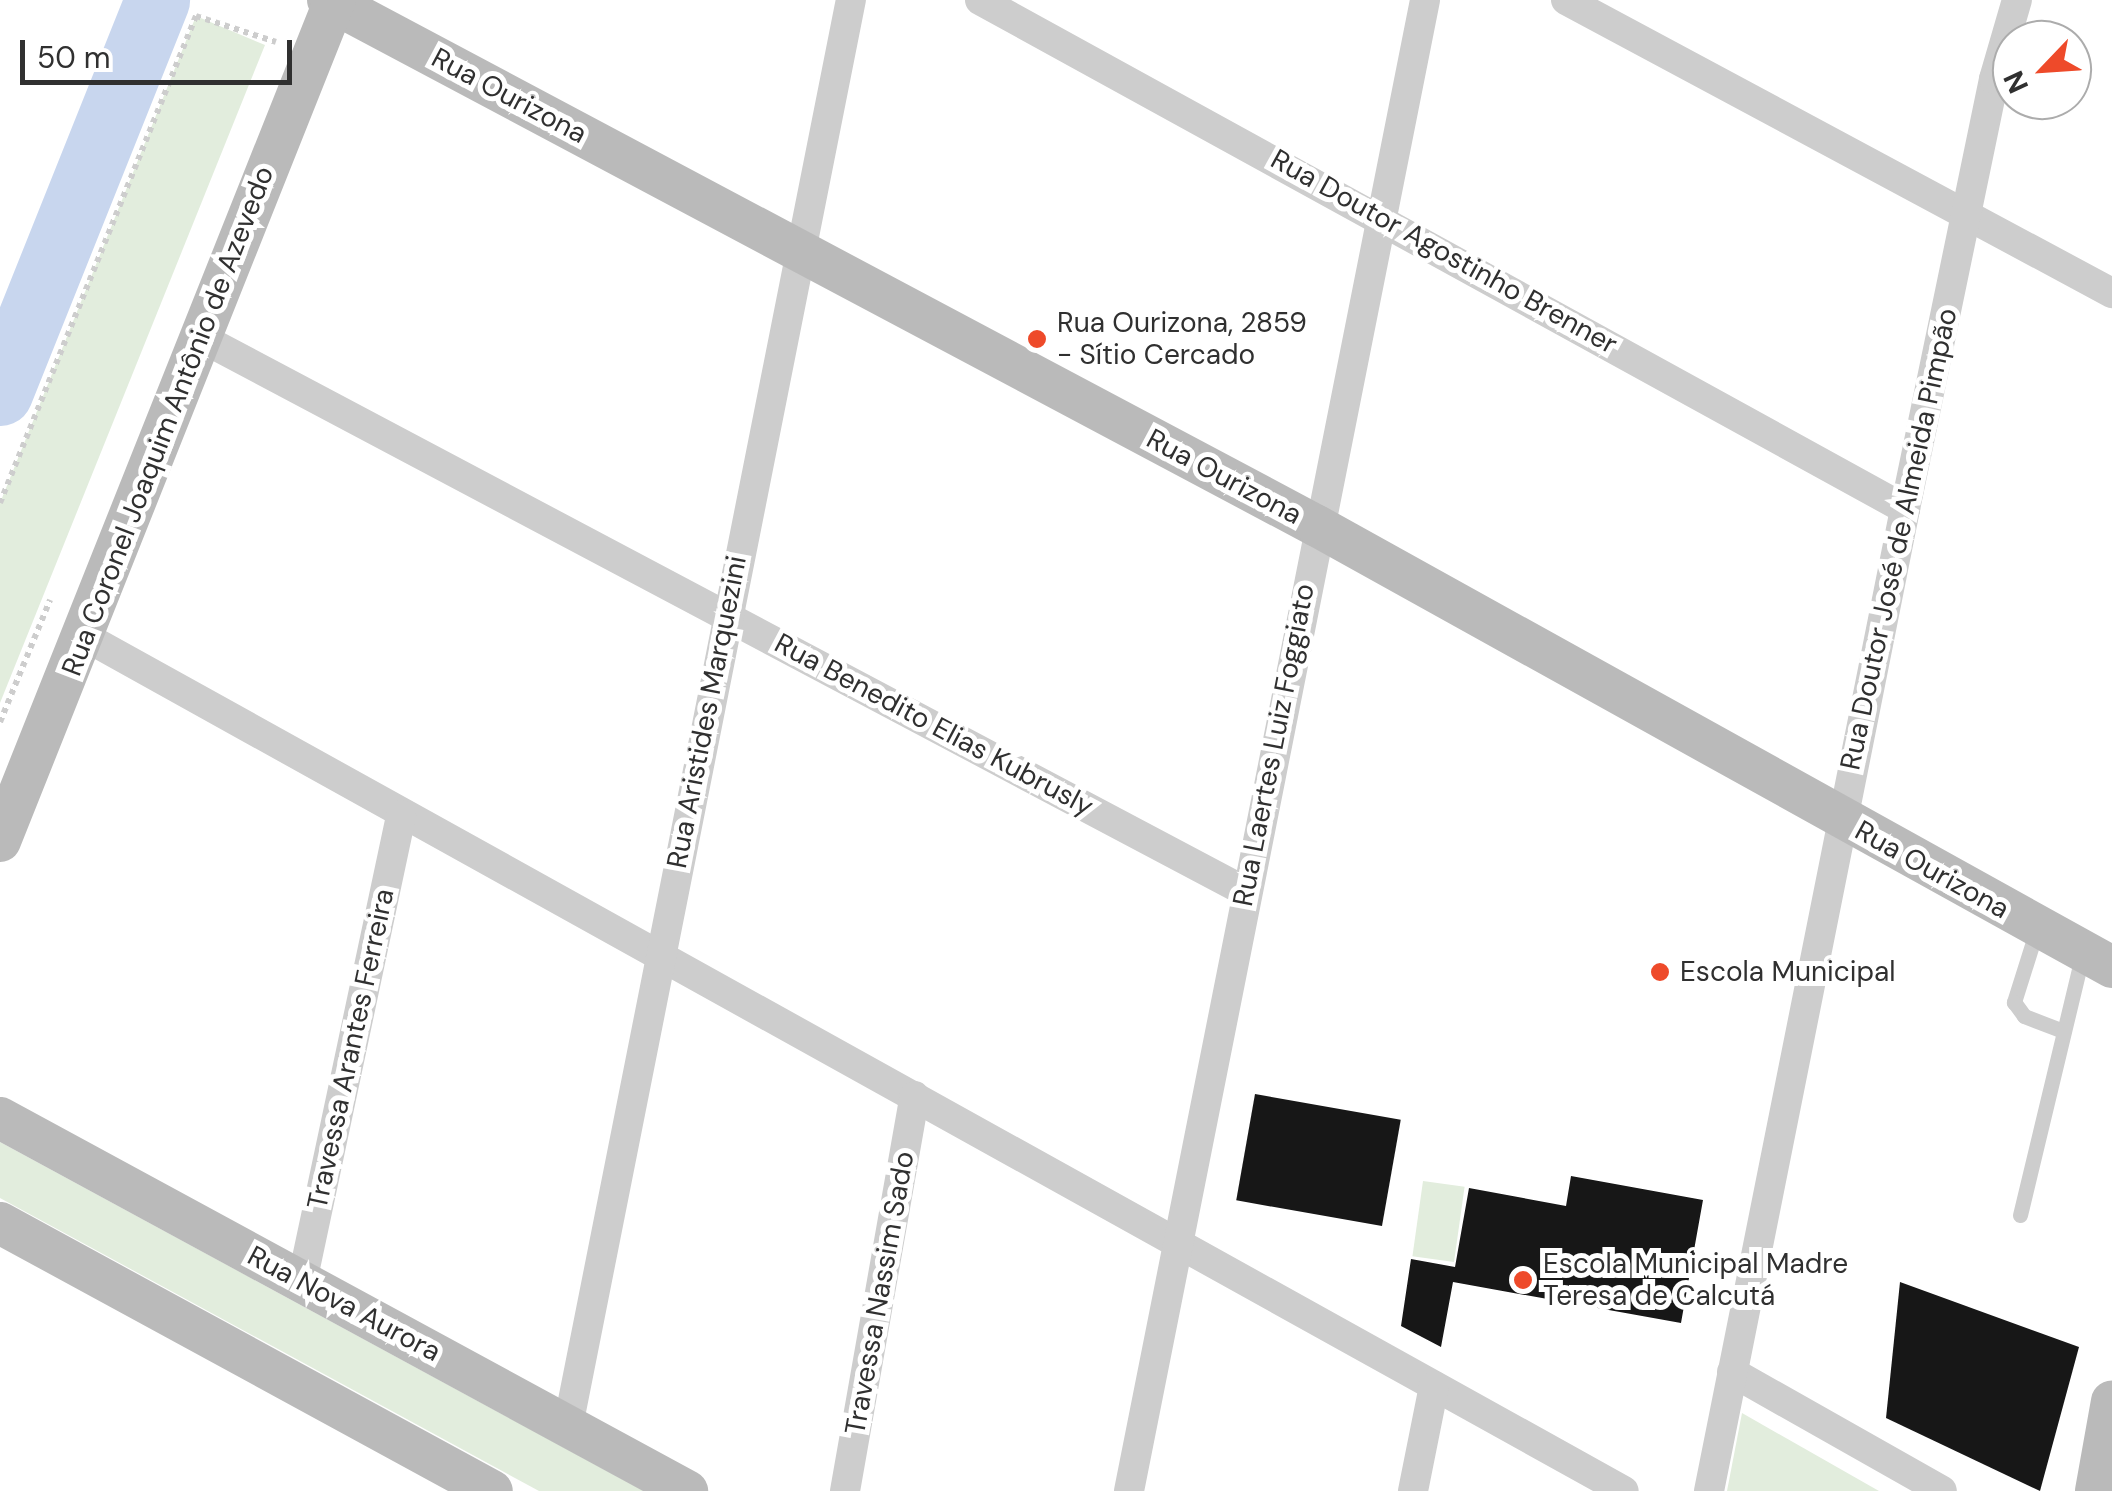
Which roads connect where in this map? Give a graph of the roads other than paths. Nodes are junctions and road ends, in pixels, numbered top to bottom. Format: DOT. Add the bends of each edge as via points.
graph roads {
  1 [pos="850,0"];
  2 [pos="980,0"];
  3 [pos="1425,0"];
  4 [pos="1566,0"];
  5 [pos="2017,0"];
  6 [pos="332,1"];
  7 [pos="395,35"];
  8 [pos="315,52"];
  9 [pos="1381,216"];
  10 [pos="1966,216"];
  11 [pos="797,249"];
  12 [pos="2112,293"];
  13 [pos="196,336"];
  14 [pos="1905,509"];
  15 [pos="1316,526"];
  16 [pos="726,615"];
  17 [pos="84,636"];
  18 [pos="401,815"];
  19 [pos="1842,820"];
  20 [pos="0,841"];
  21 [pos="1246,892"];
  22 [pos="2038,928"];
  23 [pos="660,954"];
  24 [pos="2098,960"];
  25 [pos="2063,1031"];
  26 [pos="915,1096"];
  27 [pos="0,1118"];
  28 [pos="2020,1215"];
  29 [pos="0,1223"];
  30 [pos="1177,1244"];
  31 [pos="302,1282"];
  32 [pos="1732,1372"];
  33 [pos="1434,1386"];
  34 [pos="2112,1401"];
  35 [pos="568,1426"];
  36 [pos="492,1491"];
  37 [pos="688,1491"];
  38 [pos="845,1491"];
  39 [pos="1129,1491"];
  40 [pos="1412,1491"];
  41 [pos="1624,1491"];
  42 [pos="1709,1491"];
  43 [pos="1942,1491"];
  44 [pos="2096,1491"];
  1 -- 11 [label="street, Rua Aristides Marquezini"];
  2 -- 9 [label="street, Rua Doutor Agostinho Brenner"];
  3 -- 9 [label="street, Rua Laertes Luiz Foggiato"];
  4 -- 10 [label="street"];
  5 -- 10 [label="street, Rua Doutor José de Almeida Pimpão"];
  6 -- 7 [label="main road, Rua Ourizona"];
  6 -- 8 [label="main road, Rua Coronel Joaquim Antônio de Azevedo"];
  7 -- 8 [label="main road" via="361,34"];
  7 -- 11 [label="main road, Rua Ourizona"];
  8 -- 13 [label="main road, Rua Coronel Joaquim Antônio de Azevedo"];
  9 -- 14 [label="street, Rua Doutor Agostinho Brenner"];
  9 -- 15 [label="street, Rua Laertes Luiz Foggiato"];
  10 -- 12 [label="street"];
  10 -- 14 [label="street, Rua Doutor José de Almeida Pimpão"];
  11 -- 15 [label="main road, Rua Ourizona"];
  11 -- 16 [label="street, Rua Aristides Marquezini"];
  13 -- 16 [label="street, Rua Benedito Elias Kubrusly"];
  13 -- 17 [label="main road, Rua Coronel Joaquim Antônio de Azevedo"];
  14 -- 19 [label="street, Rua Doutor José de Almeida Pimpão"];
  15 -- 19 [label="main road, Rua Ourizona"];
  15 -- 21 [label="street, Rua Laertes Luiz Foggiato"];
  16 -- 21 [label="street, Rua Benedito Elias Kubrusly"];
  16 -- 23 [label="street, Rua Aristides Marquezini"];
  17 -- 18 [label="street"];
  17 -- 20 [label="main road, Rua Coronel Joaquim Antônio de Azevedo"];
  18 -- 23 [label="street"];
  18 -- 31 [label="street, Travessa Arantes Ferreira"];
  19 -- 22 [label="main road, Rua Ourizona"];
  19 -- 32 [label="street, Rua Doutor José de Almeida Pimpão"];
  21 -- 30 [label="street, Rua Laertes Luiz Foggiato"];
  22 -- 24 [label="main road, Rua Ourizona"];
  22 -- 25 [label="lane" via="2014,1002 2024,1016"];
  23 -- 26 [label="street"];
  23 -- 35 [label="street, Rua Aristides Marquezini"];
  24 -- 25 [label="lane"];
  25 -- 28 [label="lane"];
  26 -- 30 [label="street"];
  26 -- 38 [label="street, Travessa Nassim Sado"];
  27 -- 31 [label="main road, Rua Nova Aurora"];
  29 -- 36 [label="main road"];
  30 -- 33 [label="street"];
  30 -- 39 [label="street, Rua Laertes Luiz Foggiato"];
  31 -- 35 [label="main road, Rua Nova Aurora"];
  32 -- 42 [label="street, Rua Doutor José de Almeida Pimpão"];
  32 -- 43 [label="street"];
  33 -- 40 [label="street"];
  33 -- 41 [label="street"];
  34 -- 44 [label="main road"];
  35 -- 37 [label="main road, Rua Nova Aurora"];
}
